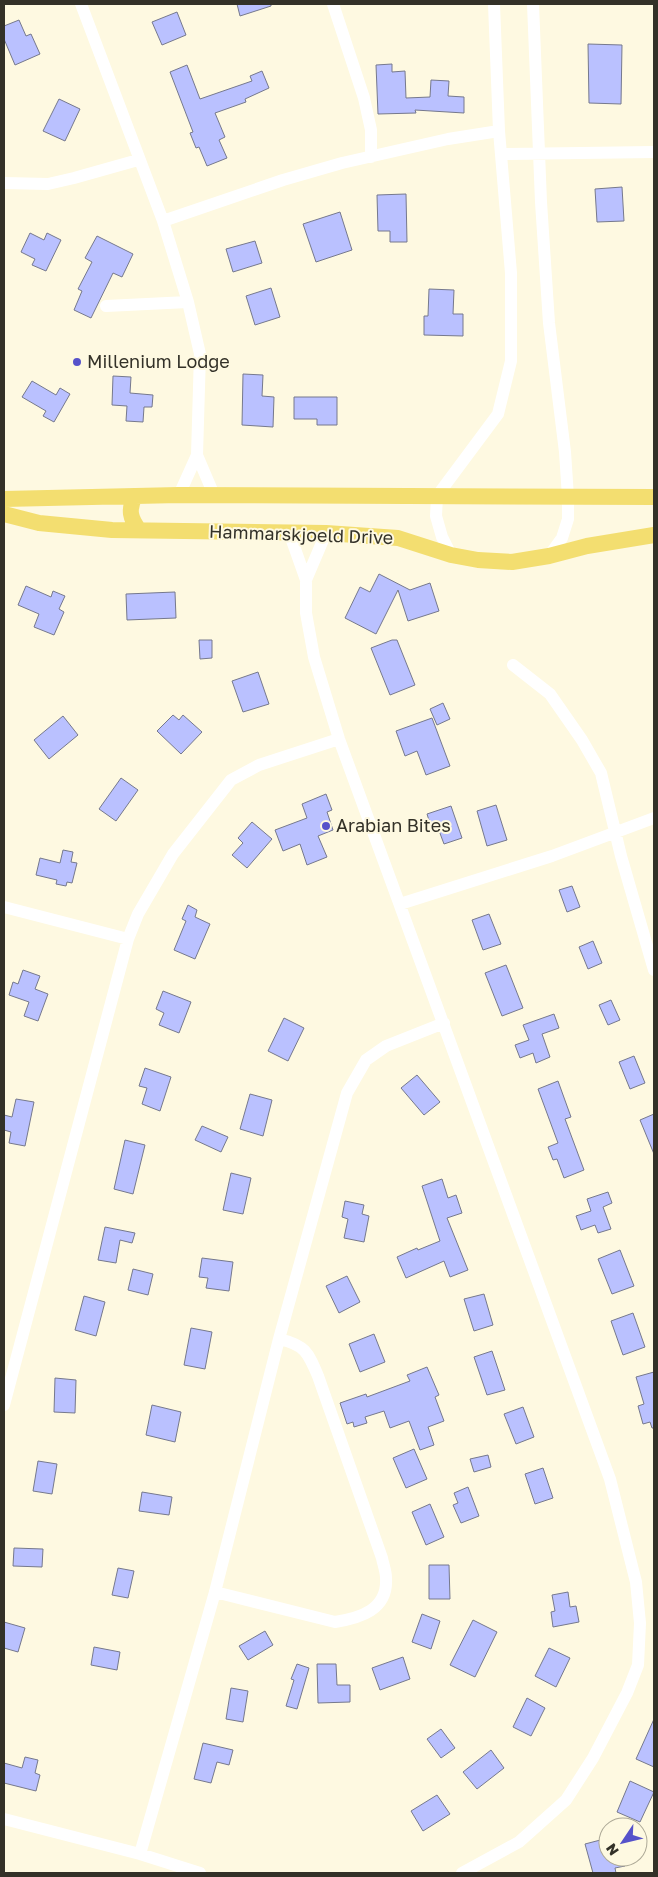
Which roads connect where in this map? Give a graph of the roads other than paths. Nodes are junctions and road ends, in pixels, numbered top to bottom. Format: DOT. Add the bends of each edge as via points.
graph roads {
  1 [pos="81,4"];
  2 [pos="333,4"];
  3 [pos="494,4"];
  4 [pos="533,4"];
  5 [pos="499,131"];
  6 [pos="540,152"];
  7 [pos="654,152"];
  8 [pos="502,154"];
  9 [pos="370,157"];
  10 [pos="138,160"];
  11 [pos="4,183"];
  12 [pos="163,221"];
  13 [pos="188,302"];
  14 [pos="106,306"];
  15 [pos="197,455"];
  16 [pos="179,495"];
  17 [pos="214,495"];
  18 [pos="135,496"];
  19 [pos="437,496"];
  20 [pos="654,497"];
  21 [pos="568,498"];
  22 [pos="4,499"];
  23 [pos="4,514"];
  24 [pos="139,530"];
  25 [pos="289,532"];
  26 [pos="326,533"];
  27 [pos="654,535"];
  28 [pos="451,555"];
  29 [pos="549,556"];
  30 [pos="306,580"];
  31 [pos="513,665"];
  32 [pos="339,738"];
  33 [pos="654,818"];
  34 [pos="615,832"];
  35 [pos="400,904"];
  36 [pos="4,907"];
  37 [pos="128,939"];
  38 [pos="654,970"];
  39 [pos="444,1023"];
  40 [pos="279,1338"];
  41 [pos="4,1405"];
  42 [pos="215,1592"];
  43 [pos="4,1819"];
  44 [pos="140,1854"];
  45 [pos="200,1873"];
  46 [pos="462,1873"];
  1 -- 10 [label="street"];
  2 -- 9 [label="street" via="364,98 371,130"];
  3 -- 5 [label="street"];
  4 -- 6 [label="street"];
  5 -- 8 [label="street"];
  5 -- 9 [label="street"];
  6 -- 7 [label="street"];
  6 -- 8 [label="street"];
  6 -- 21 [label="street" via="549,323"];
  8 -- 19 [label="street" via="510,273 511,361 498,414"];
  9 -- 12 [label="street" via="283,180"];
  10 -- 11 [label="street" via="48,184"];
  10 -- 12 [label="street"];
  12 -- 13 [label="street"];
  13 -- 14 [label="street"];
  13 -- 15 [label="street" via="200,354"];
  15 -- 16 [label="street"];
  15 -- 17 [label="street"];
  16 -- 17 [label="main road, Hammarskjoeld Drive"];
  16 -- 18 [label="main road, Hammarskjoeld Drive"];
  17 -- 19 [label="main road, Hammarskjoeld Drive"];
  18 -- 22 [label="main road, Hammarskjoeld Drive"];
  18 -- 24 [label="main road" via="130,513"];
  19 -- 21 [label="main road, Hammarskjoeld Drive"];
  19 -- 28 [label="street" via="436,516"];
  20 -- 21 [label="main road, Hammarskjoeld Drive"];
  21 -- 29 [label="street" via="568,519 562,538"];
  23 -- 24 [label="main road, Hammarskjoeld Drive" via="39,523"];
  24 -- 25 [label="main road, Hammarskjoeld Drive"];
  25 -- 26 [label="main road, Hammarskjoeld Drive"];
  25 -- 30 [label="street"];
  26 -- 28 [label="main road, Hammarskjoeld Drive" via="398,538"];
  26 -- 30 [label="street"];
  27 -- 29 [label="main road, Hammarskjoeld Drive"];
  28 -- 29 [label="main road, Hammarskjoeld Drive" via="512,562"];
  30 -- 32 [label="street" via="306,613 314,657"];
  31 -- 34 [label="street" via="550,694 582,740 601,773"];
  32 -- 35 [label="street"];
  32 -- 37 [label="street" via="258,766 231,780 174,854 138,914"];
  33 -- 34 [label="street"];
  34 -- 35 [label="street" via="552,856"];
  34 -- 38 [label="street"];
  35 -- 39 [label="street"];
  36 -- 37 [label="street"];
  37 -- 41 [label="street"];
  39 -- 40 [label="street" via="386,1046 366,1060 347,1093"];
  39 -- 46 [label="street" via="610,1479 636,1582 640,1623 638,1665 627,1692 593,1758 566,1800 520,1842"];
  40 -- 42 [label="street"];
  40 -- 42 [label="street" via="298,1343 311,1359 318,1376 382,1558 386,1578 383,1596 372,1611 354,1619 335,1622"];
  42 -- 44 [label="street"];
  43 -- 44 [label="street"];
  44 -- 45 [label="street"];
}
